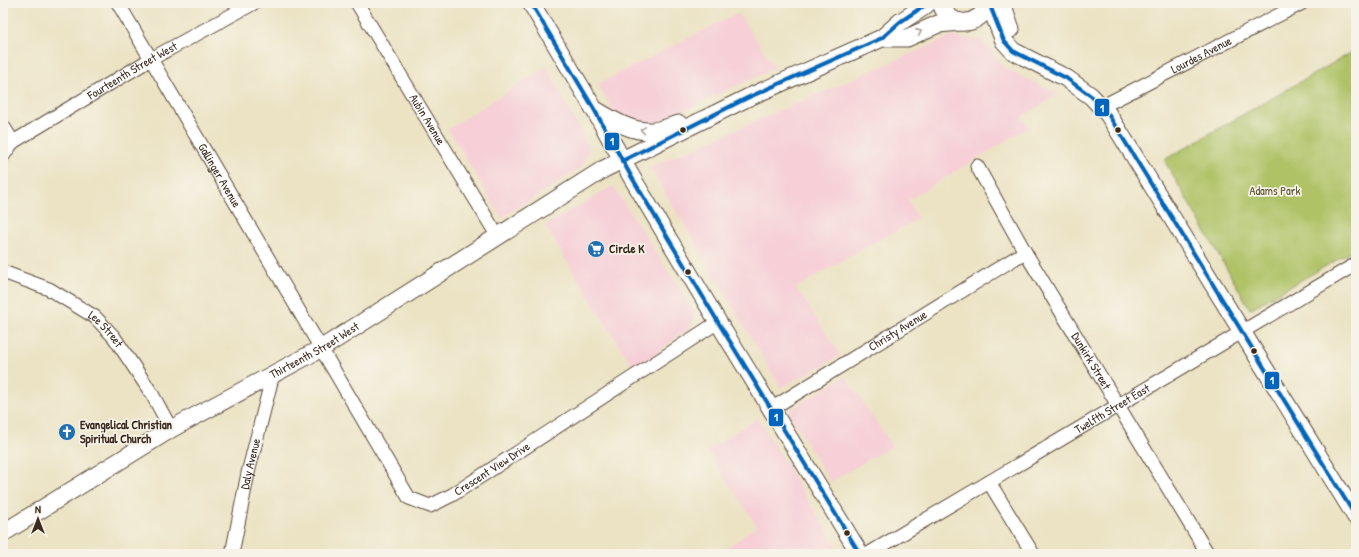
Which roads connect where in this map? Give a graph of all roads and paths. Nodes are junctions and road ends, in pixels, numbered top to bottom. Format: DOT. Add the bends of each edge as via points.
graph roads {
  1 [pos="118,3"];
  2 [pos="254,3"];
  3 [pos="357,3"];
  4 [pos="531,3"];
  5 [pos="928,3"];
  6 [pos="941,3"];
  7 [pos="989,3"];
  8 [pos="1002,3"];
  9 [pos="1302,3"];
  10 [pos="960,22"];
  11 [pos="882,38"];
  12 [pos="1025,57"];
  13 [pos="151,60"];
  14 [pos="1101,107"];
  15 [pos="594,109"];
  16 [pos="708,117"];
  17 [pos="3,126"];
  18 [pos="12,142"];
  19 [pos="3,156"];
  20 [pos="622,160"];
  21 [pos="977,166"];
  22 [pos="498,237"];
  23 [pos="1025,252"];
  24 [pos="1356,264"];
  25 [pos="3,272"];
  26 [pos="718,322"];
  27 [pos="1242,332"];
  28 [pos="322,348"];
  29 [pos="273,374"];
  30 [pos="1118,404"];
  31 [pos="771,409"];
  32 [pos="171,429"];
  33 [pos="989,482"];
  34 [pos="1353,508"];
  35 [pos="3,533"];
  36 [pos="232,554"];
  37 [pos="860,554"];
  38 [pos="868,554"];
  39 [pos="1033,554"];
  40 [pos="1208,554"];
  1 -- 13 [label="street, Gallinger Avenue"];
  2 -- 13 [label="street, Fourteenth Street West"];
  3 -- 22 [label="street, Aubin Avenue"];
  4 -- 15 [label="street"];
  5 -- 11 [label="street"];
  6 -- 10 [label="street" via="946,14"];
  7 -- 10 [label="street" via="979,17 970,22"];
  7 -- 12 [label="street" via="1004,41 1013,51"];
  8 -- 12 [label="street" via="1014,37 1023,49"];
  9 -- 14 [label="street, Lourdes Avenue"];
  11 -- 10 [label="street, one-way" via="907,38 938,24"];
  11 -- 16 [label="street"];
  12 -- 14 [label="street" via="1066,78 1091,96"];
  13 -- 18 [label="street, Fourteenth Street West"];
  13 -- 28 [label="street, Gallinger Avenue"];
  14 -- 27 [label="street" via="1122,136"];
  16 -- 15 [label="street, one-way" via="650,131 619,124"];
  15 -- 20 [label="street"];
  16 -- 20 [label="street, Thirteenth Street West"];
  17 -- 18 [label="street"];
  18 -- 19 [label="street"];
  20 -- 22 [label="street, Thirteenth Street West"];
  20 -- 26 [label="street"];
  21 -- 23 [label="street, Dunkirk Street"];
  22 -- 28 [label="street, Thirteenth Street West"];
  23 -- 30 [label="street, Dunkirk Street"];
  23 -- 31 [label="street, Christy Avenue"];
  24 -- 27 [label="street, Twelfth Street East"];
  25 -- 32 [label="street, Lee Street" via="49,289 95,317 114,337 152,394"];
  26 -- 28 [label="street, Crescent View Drive" via="452,495 430,506 409,498"];
  26 -- 31 [label="street"];
  27 -- 30 [label="street, Twelfth Street East"];
  27 -- 34 [label="street"];
  28 -- 29 [label="street, Thirteenth Street West"];
  29 -- 32 [label="street, Thirteenth Street West"];
  29 -- 36 [label="street, Daly Avenue" via="248,473"];
  30 -- 33 [label="street, Twelfth Street East"];
  30 -- 40 [label="street, Dunkirk Street"];
  31 -- 37 [label="street"];
  32 -- 35 [label="street, Thirteenth Street West"];
  33 -- 38 [label="street, Twelfth Street East"];
  33 -- 39 [label="street"];
}
